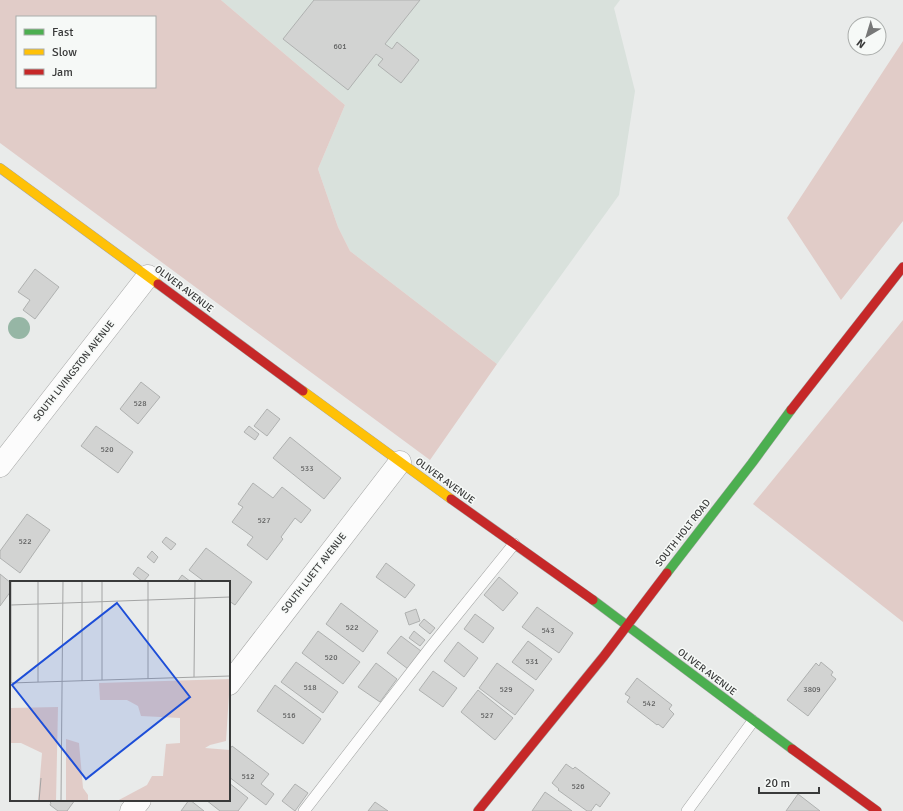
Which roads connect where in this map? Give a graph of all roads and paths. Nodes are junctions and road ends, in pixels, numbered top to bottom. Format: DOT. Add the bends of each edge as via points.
graph roads {
  1 [pos="0,168"];
  2 [pos="903,267"];
  3 [pos="148,276"];
  4 [pos="400,462"];
  5 [pos="0,466"];
  6 [pos="514,544"];
  7 [pos="627,625"];
  8 [pos="230,683"];
  9 [pos="753,721"];
  10 [pos="139,801"];
  11 [pos="131,811"];
  12 [pos="304,811"];
  13 [pos="478,811"];
  14 [pos="687,811"];
  15 [pos="877,811"];
  1 -- 3 [label="street, OLIVER AVENUE"];
  2 -- 7 [label="street, SOUTH HOLT ROAD"];
  3 -- 4 [label="street, OLIVER AVENUE"];
  3 -- 5 [label="street, SOUTH LIVINGSTON AVENUE"];
  4 -- 6 [label="street, OLIVER AVENUE"];
  4 -- 8 [label="street, SOUTH LUETT AVENUE"];
  6 -- 7 [label="street, OLIVER AVENUE"];
  6 -- 12 [label="lane"];
  7 -- 9 [label="street, OLIVER AVENUE"];
  7 -- 13 [label="street, SOUTH HOLT ROAD"];
  9 -- 14 [label="lane"];
  9 -- 15 [label="street, OLIVER AVENUE"];
  10 -- 11 [label="street"];
}
